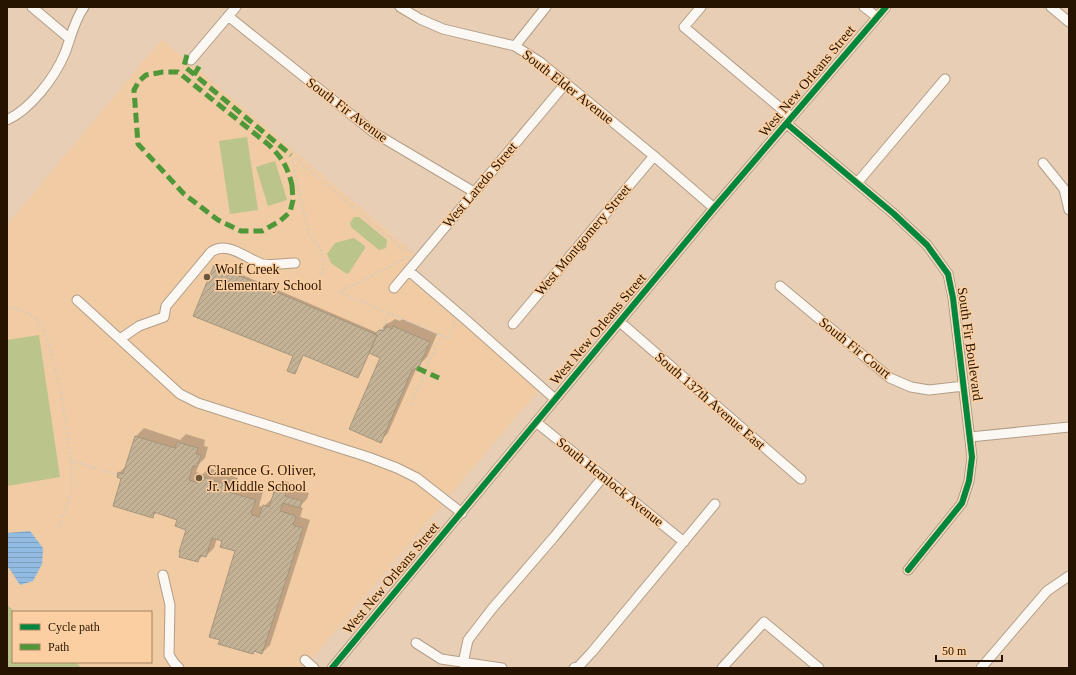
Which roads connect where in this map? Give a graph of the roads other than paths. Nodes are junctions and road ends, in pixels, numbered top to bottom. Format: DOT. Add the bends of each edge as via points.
graph roads {
  1 [pos="32,7"];
  2 [pos="84,7"];
  3 [pos="236,7"];
  4 [pos="400,7"];
  5 [pos="546,7"];
  6 [pos="701,7"];
  7 [pos="864,7"];
  8 [pos="886,7"];
  9 [pos="1051,7"];
  10 [pos="228,16"];
  11 [pos="877,17"];
  12 [pos="1069,22"];
  13 [pos="70,38"];
  14 [pos="515,46"];
  15 [pos="191,60"];
  16 [pos="945,79"];
  17 [pos="566,83"];
  18 [pos="7,120"];
  19 [pos="789,121"];
  20 [pos="654,156"];
  21 [pos="1043,162"];
  22 [pos="858,183"];
  23 [pos="474,192"];
  24 [pos="714,208"];
  25 [pos="1069,210"];
  26 [pos="295,263"];
  27 [pos="409,271"];
  28 [pos="780,286"];
  29 [pos="394,288"];
  30 [pos="77,300"];
  31 [pos="620,322"];
  32 [pos="513,324"];
  33 [pos="120,339"];
  34 [pos="964,386"];
  35 [pos="555,399"];
  36 [pos="536,422"];
  37 [pos="1069,427"];
  38 [pos="970,437"];
  39 [pos="603,477"];
  40 [pos="801,479"];
  41 [pos="715,504"];
  42 [pos="462,513"];
  43 [pos="684,542"];
  44 [pos="908,570"];
  45 [pos="164,575"];
  46 [pos="1069,576"];
  47 [pos="416,643"];
  48 [pos="305,660"];
  49 [pos="463,663"];
  50 [pos="179,668"];
  51 [pos="314,668"];
  52 [pos="332,668"];
  53 [pos="502,668"];
  54 [pos="574,668"];
  55 [pos="722,668"];
  56 [pos="820,668"];
  57 [pos="981,668"];
  1 -- 13 [label="street"];
  2 -- 13 [label="street"];
  3 -- 10 [label="street"];
  4 -- 14 [label="street, South Elder Avenue" via="443,29"];
  5 -- 14 [label="street"];
  6 -- 19 [label="street, South Fir Boulevard" via="684,28"];
  7 -- 11 [label="street"];
  8 -- 11 [label="street, West New Orleans Street"];
  9 -- 12 [label="street"];
  10 -- 15 [label="street"];
  10 -- 23 [label="street, South Fir Avenue" via="373,132"];
  11 -- 19 [label="street, West New Orleans Street"];
  13 -- 18 [label="street" via="53,76 25,109"];
  14 -- 17 [label="street, South Elder Avenue"];
  16 -- 22 [label="street"];
  17 -- 20 [label="street, South Elder Avenue"];
  17 -- 23 [label="street, West Laredo Street"];
  19 -- 22 [label="street, South Fir Boulevard"];
  19 -- 24 [label="street, West New Orleans Street"];
  20 -- 24 [label="street, South Elder Avenue"];
  20 -- 32 [label="street, West Montgomery Street"];
  21 -- 25 [label="street" via="1064,189"];
  22 -- 34 [label="street, South Fir Boulevard" via="927,245 948,274"];
  23 -- 27 [label="street, West Laredo Street"];
  24 -- 31 [label="street, West New Orleans Street"];
  26 -- 33 [label="street" via="264,264 227,248 215,249 166,306 164,317 139,326"];
  27 -- 29 [label="street, West Laredo Street"];
  27 -- 35 [label="street"];
  28 -- 34 [label="street, South Fir Court" via="890,378 911,387 930,390"];
  30 -- 33 [label="street"];
  31 -- 35 [label="street, West New Orleans Street"];
  31 -- 40 [label="street, South 137th Avenue East"];
  33 -- 42 [label="street" via="180,394 198,403 397,468 417,478"];
  34 -- 38 [label="street, South Fir Boulevard"];
  35 -- 36 [label="street, West New Orleans Street"];
  36 -- 39 [label="street, South Hemlock Avenue"];
  36 -- 42 [label="street, West New Orleans Street"];
  37 -- 38 [label="street"];
  38 -- 44 [label="street, South Fir Boulevard" via="972,457 969,481 962,503"];
  39 -- 43 [label="street, South Hemlock Avenue"];
  39 -- 49 [label="street" via="486,616 468,640"];
  41 -- 43 [label="street"];
  42 -- 52 [label="street, West New Orleans Street"];
  43 -- 54 [label="street" via="592,652"];
  45 -- 50 [label="street" via="170,605 170,655"];
  46 -- 57 [label="street" via="1047,591"];
  47 -- 49 [label="street" via="441,659"];
  48 -- 51 [label="street"];
  49 -- 53 [label="street"];
  55 -- 56 [label="street" via="764,622"];
}
